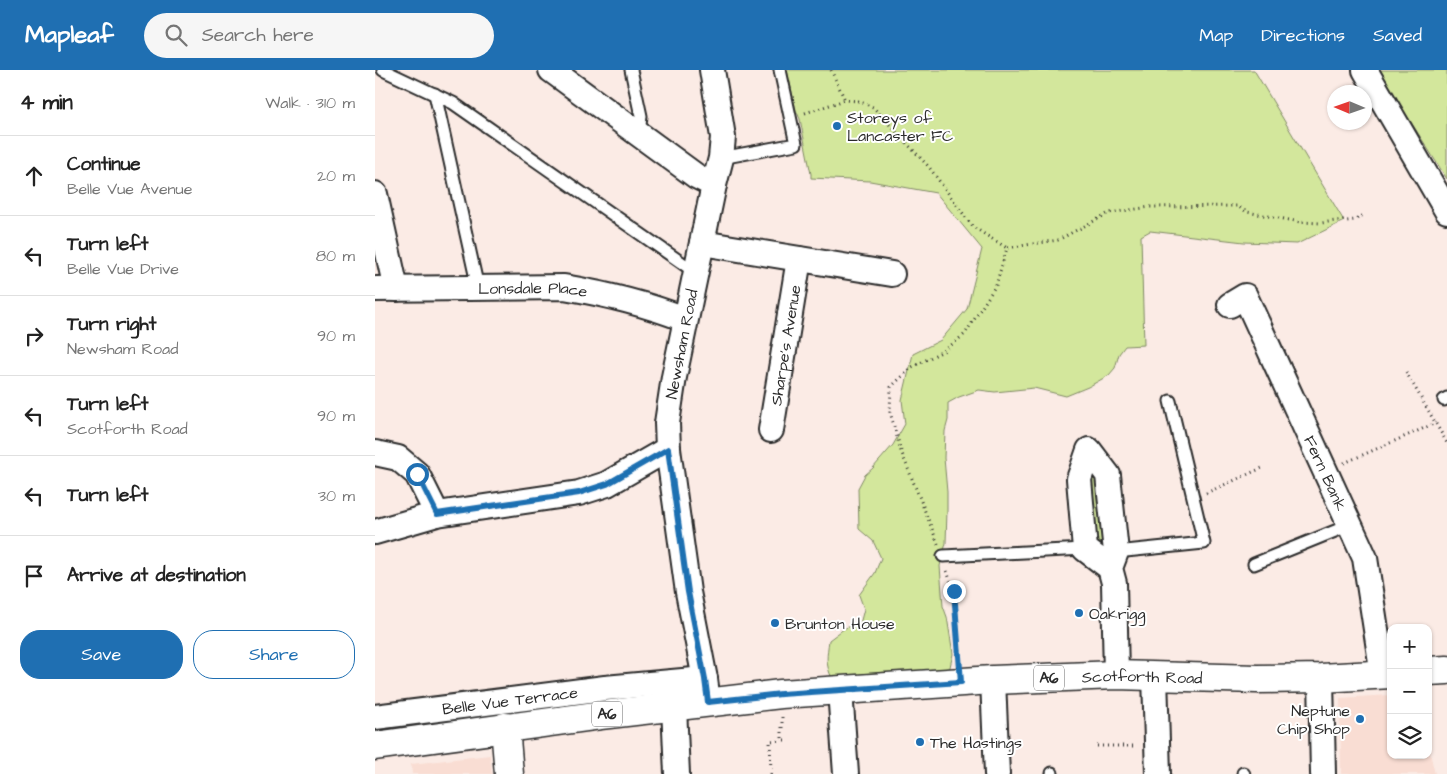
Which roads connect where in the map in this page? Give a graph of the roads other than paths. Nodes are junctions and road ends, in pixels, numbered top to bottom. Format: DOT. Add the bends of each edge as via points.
graph roads {
  1 [pos="383,70"];
  2 [pos="551,70"];
  3 [pos="631,70"];
  4 [pos="712,70"];
  5 [pos="780,70"];
  6 [pos="1365,70"];
  7 [pos="435,94"];
  8 [pos="639,135"];
  9 [pos="721,158"];
  10 [pos="714,185"];
  11 [pos="375,194"];
  12 [pos="1447,211"];
  13 [pos="702,243"];
  14 [pos="799,260"];
  15 [pos="695,272"];
  16 [pos="892,274"];
  17 [pos="478,288"];
  18 [pos="385,289"];
  19 [pos="1230,305"];
  20 [pos="685,319"];
  21 [pos="1170,400"];
  22 [pos="771,430"];
  23 [pos="668,449"];
  24 [pos="375,453"];
  25 [pos="437,514"];
  26 [pos="1350,525"];
  27 [pos="375,532"];
  28 [pos="1085,549"];
  29 [pos="943,556"];
  30 [pos="1113,560"];
  31 [pos="1254,564"];
  32 [pos="1447,670"];
  33 [pos="1432,671"];
  34 [pos="1116,675"];
  35 [pos="1387,675"];
  36 [pos="1155,676"];
  37 [pos="1321,678"];
  38 [pos="993,680"];
  39 [pos="840,690"];
  40 [pos="707,691"];
  41 [pos="674,706"];
  42 [pos="375,717"];
  43 [pos="505,727"];
  44 [pos="375,746"];
  45 [pos="509,774"];
  46 [pos="677,774"];
  47 [pos="846,774"];
  48 [pos="997,774"];
  49 [pos="1158,774"];
  50 [pos="1323,774"];
  1 -- 7 [label="lane"];
  2 -- 8 [label="street"];
  3 -- 8 [label="lane" via="641,116"];
  4 -- 9 [label="street, Newsham Road" via="723,138"];
  5 -- 9 [label="lane" via="796,144"];
  6 -- 12 [label="street"];
  7 -- 15 [label="lane" via="453,103"];
  7 -- 17 [label="lane"];
  8 -- 10 [label="street"];
  9 -- 10 [label="street, Newsham Road"];
  10 -- 13 [label="street, Newsham Road"];
  11 -- 18 [label="street" via="394,277"];
  13 -- 14 [label="street"];
  13 -- 15 [label="street, Newsham Road"];
  14 -- 16 [label="street"];
  14 -- 22 [label="street, Sharpe's Avenue"];
  15 -- 20 [label="street, Newsham Road"];
  17 -- 18 [label="street, Lonsdale Place"];
  17 -- 20 [label="street, Lonsdale Place" via="564,287 610,296"];
  19 -- 26 [label="street, Fern Bank" via="1245,296"];
  20 -- 23 [label="street, Newsham Road" via="667,423"];
  21 -- 30 [label="lane" via="1204,543"];
  23 -- 25 [label="street" via="607,484 579,493"];
  23 -- 40 [label="street, Newsham Road" via="688,592"];
  24 -- 25 [label="street" via="398,458 417,474"];
  25 -- 27 [label="street"];
  26 -- 31 [label="lane"];
  26 -- 35 [label="street, Fern Bank" via="1365,558"];
  28 -- 29 [label="lane"];
  28 -- 30 [label="street"];
  28 -- 30 [label="street" via="1079,479 1089,450 1108,475"];
  30 -- 34 [label="street"];
  32 -- 33 [label="main road"];
  34 -- 36 [label="main road, Scotforth Road / A6"];
  34 -- 38 [label="main road, Scotforth Road / A6"];
  35 -- 37 [label="main road, Scotforth Road / A6"];
  36 -- 37 [label="main road, Scotforth Road / A6"];
  36 -- 49 [label="street"];
  37 -- 50 [label="street"];
  38 -- 39 [label="main road, Scotforth Road / A6"];
  38 -- 48 [label="street"];
  39 -- 40 [label="main road, Scotforth Road / A6" via="781,694"];
  39 -- 47 [label="street"];
  40 -- 41 [label="main road, Scotforth Road / A6"];
  40 -- 42 [label="street, Belle Vue Terrace" via="605,688"];
  41 -- 43 [label="main road, Scotforth Road / A6"];
  41 -- 46 [label="street"];
  43 -- 44 [label="main road, A6"];
  43 -- 45 [label="main road"];
}
